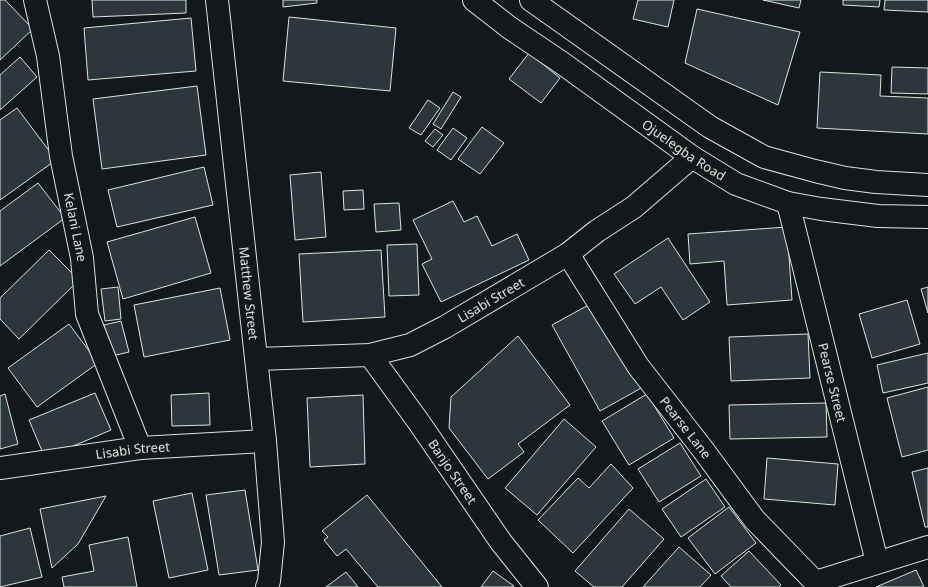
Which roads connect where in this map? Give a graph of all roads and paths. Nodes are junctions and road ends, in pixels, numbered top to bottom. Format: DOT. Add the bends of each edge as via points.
graph roads {
  1 [pos="36,0"];
  2 [pos="217,0"];
  3 [pos="474,0"];
  4 [pos="532,0"];
  5 [pos="692,157"];
  6 [pos="928,185"];
  7 [pos="788,203"];
  8 [pos="928,217"];
  9 [pos="568,254"];
  10 [pos="370,355"];
  11 [pos="257,359"];
  12 [pos="265,441"];
  13 [pos="140,448"];
  14 [pos="0,468"];
  15 [pos="928,547"];
  16 [pos="877,562"];
  17 [pos="818,584"];
  18 [pos="267,587"];
  19 [pos="538,587"];
  1 -- 13 [label="street, Kelani Lane" via="48,56 61,156 82,258 87,314"];
  2 -- 11 [label="street, Matthew Street"];
  3 -- 5 [label="street, Ojuelegba Road"];
  4 -- 6 [label="street" via="710,127 764,157 845,178"];
  5 -- 7 [label="street, Ojuelegba Road" via="736,184"];
  5 -- 9 [label="street, Lisabi Street" via="634,207"];
  7 -- 8 [label="street, Ojuelegba Road" via="878,216"];
  7 -- 16 [label="street, Pearse Street"];
  9 -- 10 [label="street, Lisabi Street" via="410,345"];
  9 -- 17 [label="street, Pearse Lane" via="638,366 754,519"];
  10 -- 11 [label="street, Lisabi Street"];
  10 -- 19 [label="street, Banjo Street" via="501,542"];
  11 -- 12 [label="street, Matthew Street"];
  12 -- 13 [label="street, Lisabi Street"];
  12 -- 18 [label="street, Matthew Street" via="273,542"];
  13 -- 14 [label="street, Lisabi Street"];
  15 -- 16 [label="street"];
  16 -- 17 [label="street"];
}
